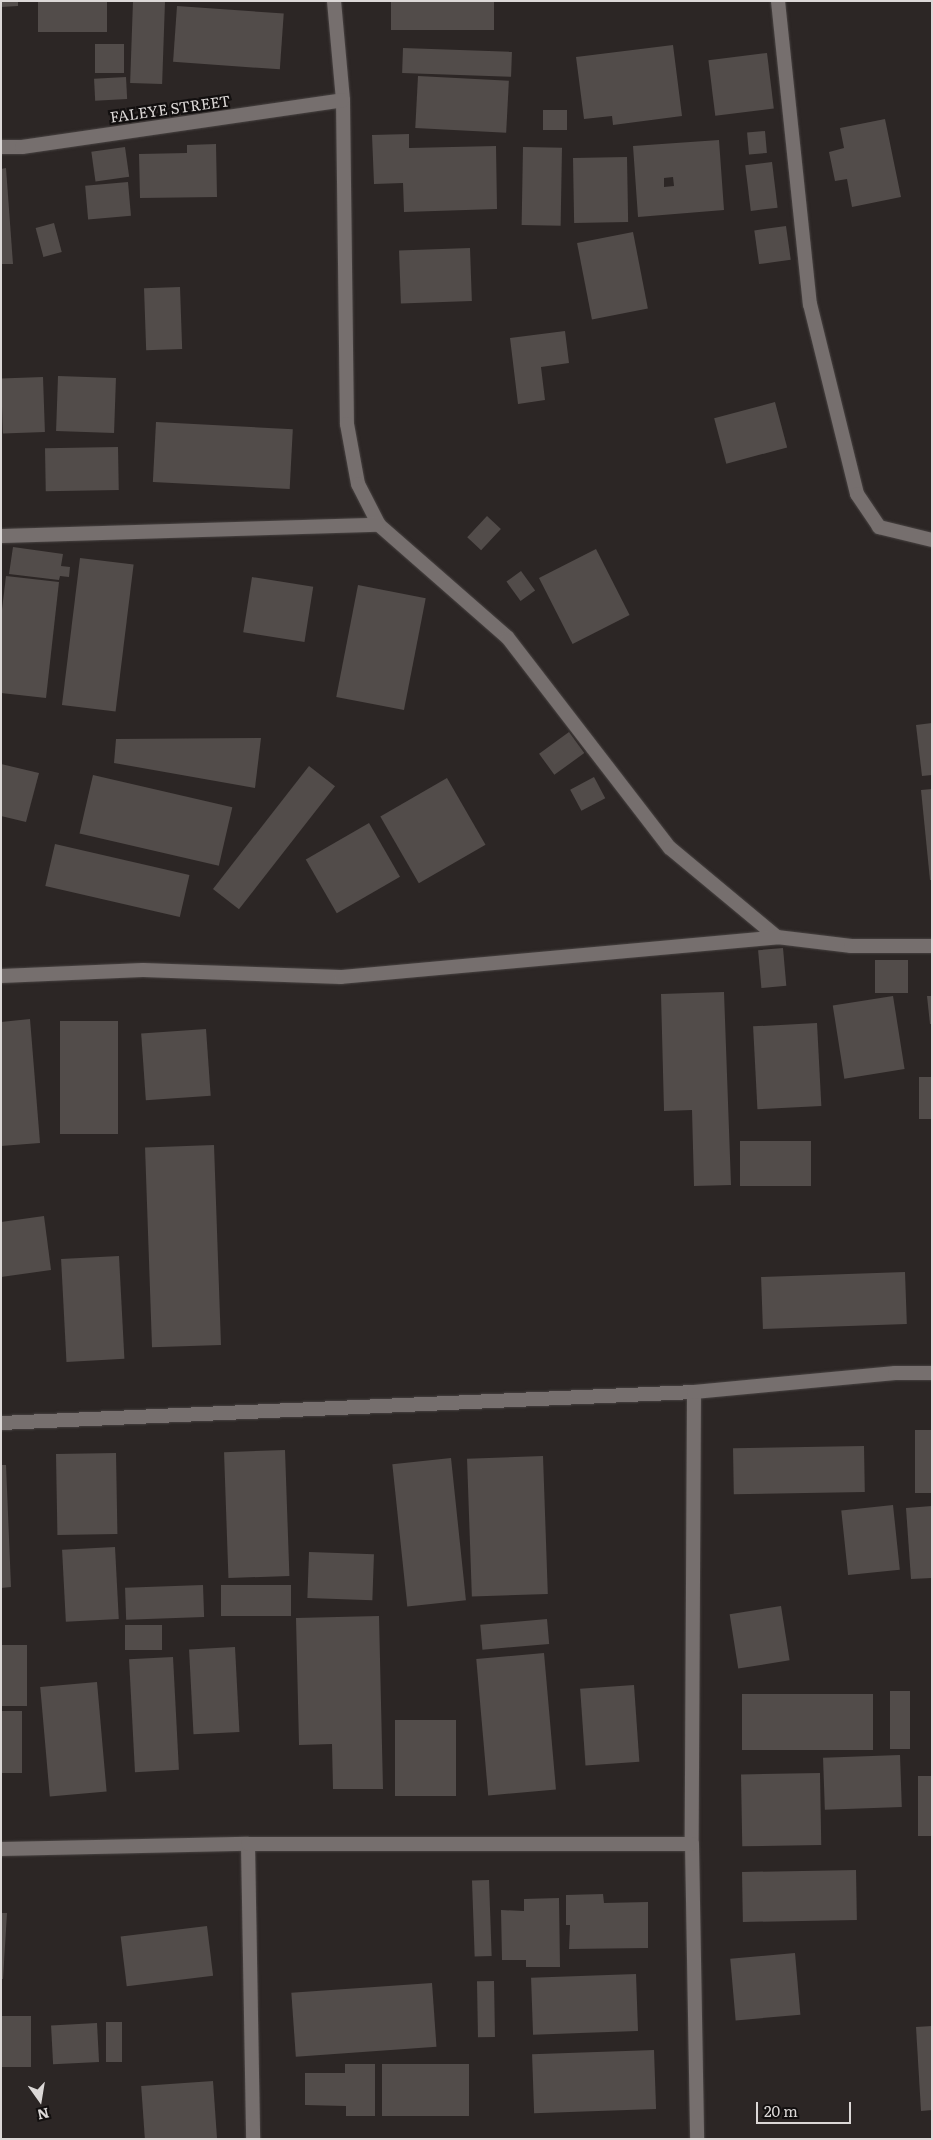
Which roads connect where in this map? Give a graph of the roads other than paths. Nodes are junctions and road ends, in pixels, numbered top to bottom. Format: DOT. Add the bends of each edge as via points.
graph roads {
  1 [pos="334,1"];
  2 [pos="778,1"];
  3 [pos="343,100"];
  4 [pos="1,147"];
  5 [pos="379,525"];
  6 [pos="1,536"];
  7 [pos="932,540"];
  8 [pos="777,937"];
  9 [pos="932,946"];
  10 [pos="1,976"];
  11 [pos="932,1373"];
  12 [pos="694,1392"];
  13 [pos="1,1424"];
  14 [pos="248,1844"];
  15 [pos="692,1844"];
  16 [pos="1,1850"];
  17 [pos="253,2139"];
  18 [pos="697,2139"];
  1 -- 3 [label="street"];
  2 -- 7 [label="street" via="810,304 857,494 879,527"];
  3 -- 4 [label="street, FALEYE STREET" via="22,147"];
  3 -- 5 [label="street" via="347,424 358,484"];
  5 -- 6 [label="street"];
  5 -- 8 [label="street" via="508,638 670,848"];
  8 -- 9 [label="street" via="852,946"];
  8 -- 10 [label="street" via="341,977 143,970"];
  11 -- 12 [label="street" via="895,1373"];
  12 -- 13 [label="street"];
  12 -- 15 [label="street"];
  14 -- 15 [label="street"];
  14 -- 16 [label="street"];
  14 -- 17 [label="street"];
  15 -- 18 [label="street"];
}
